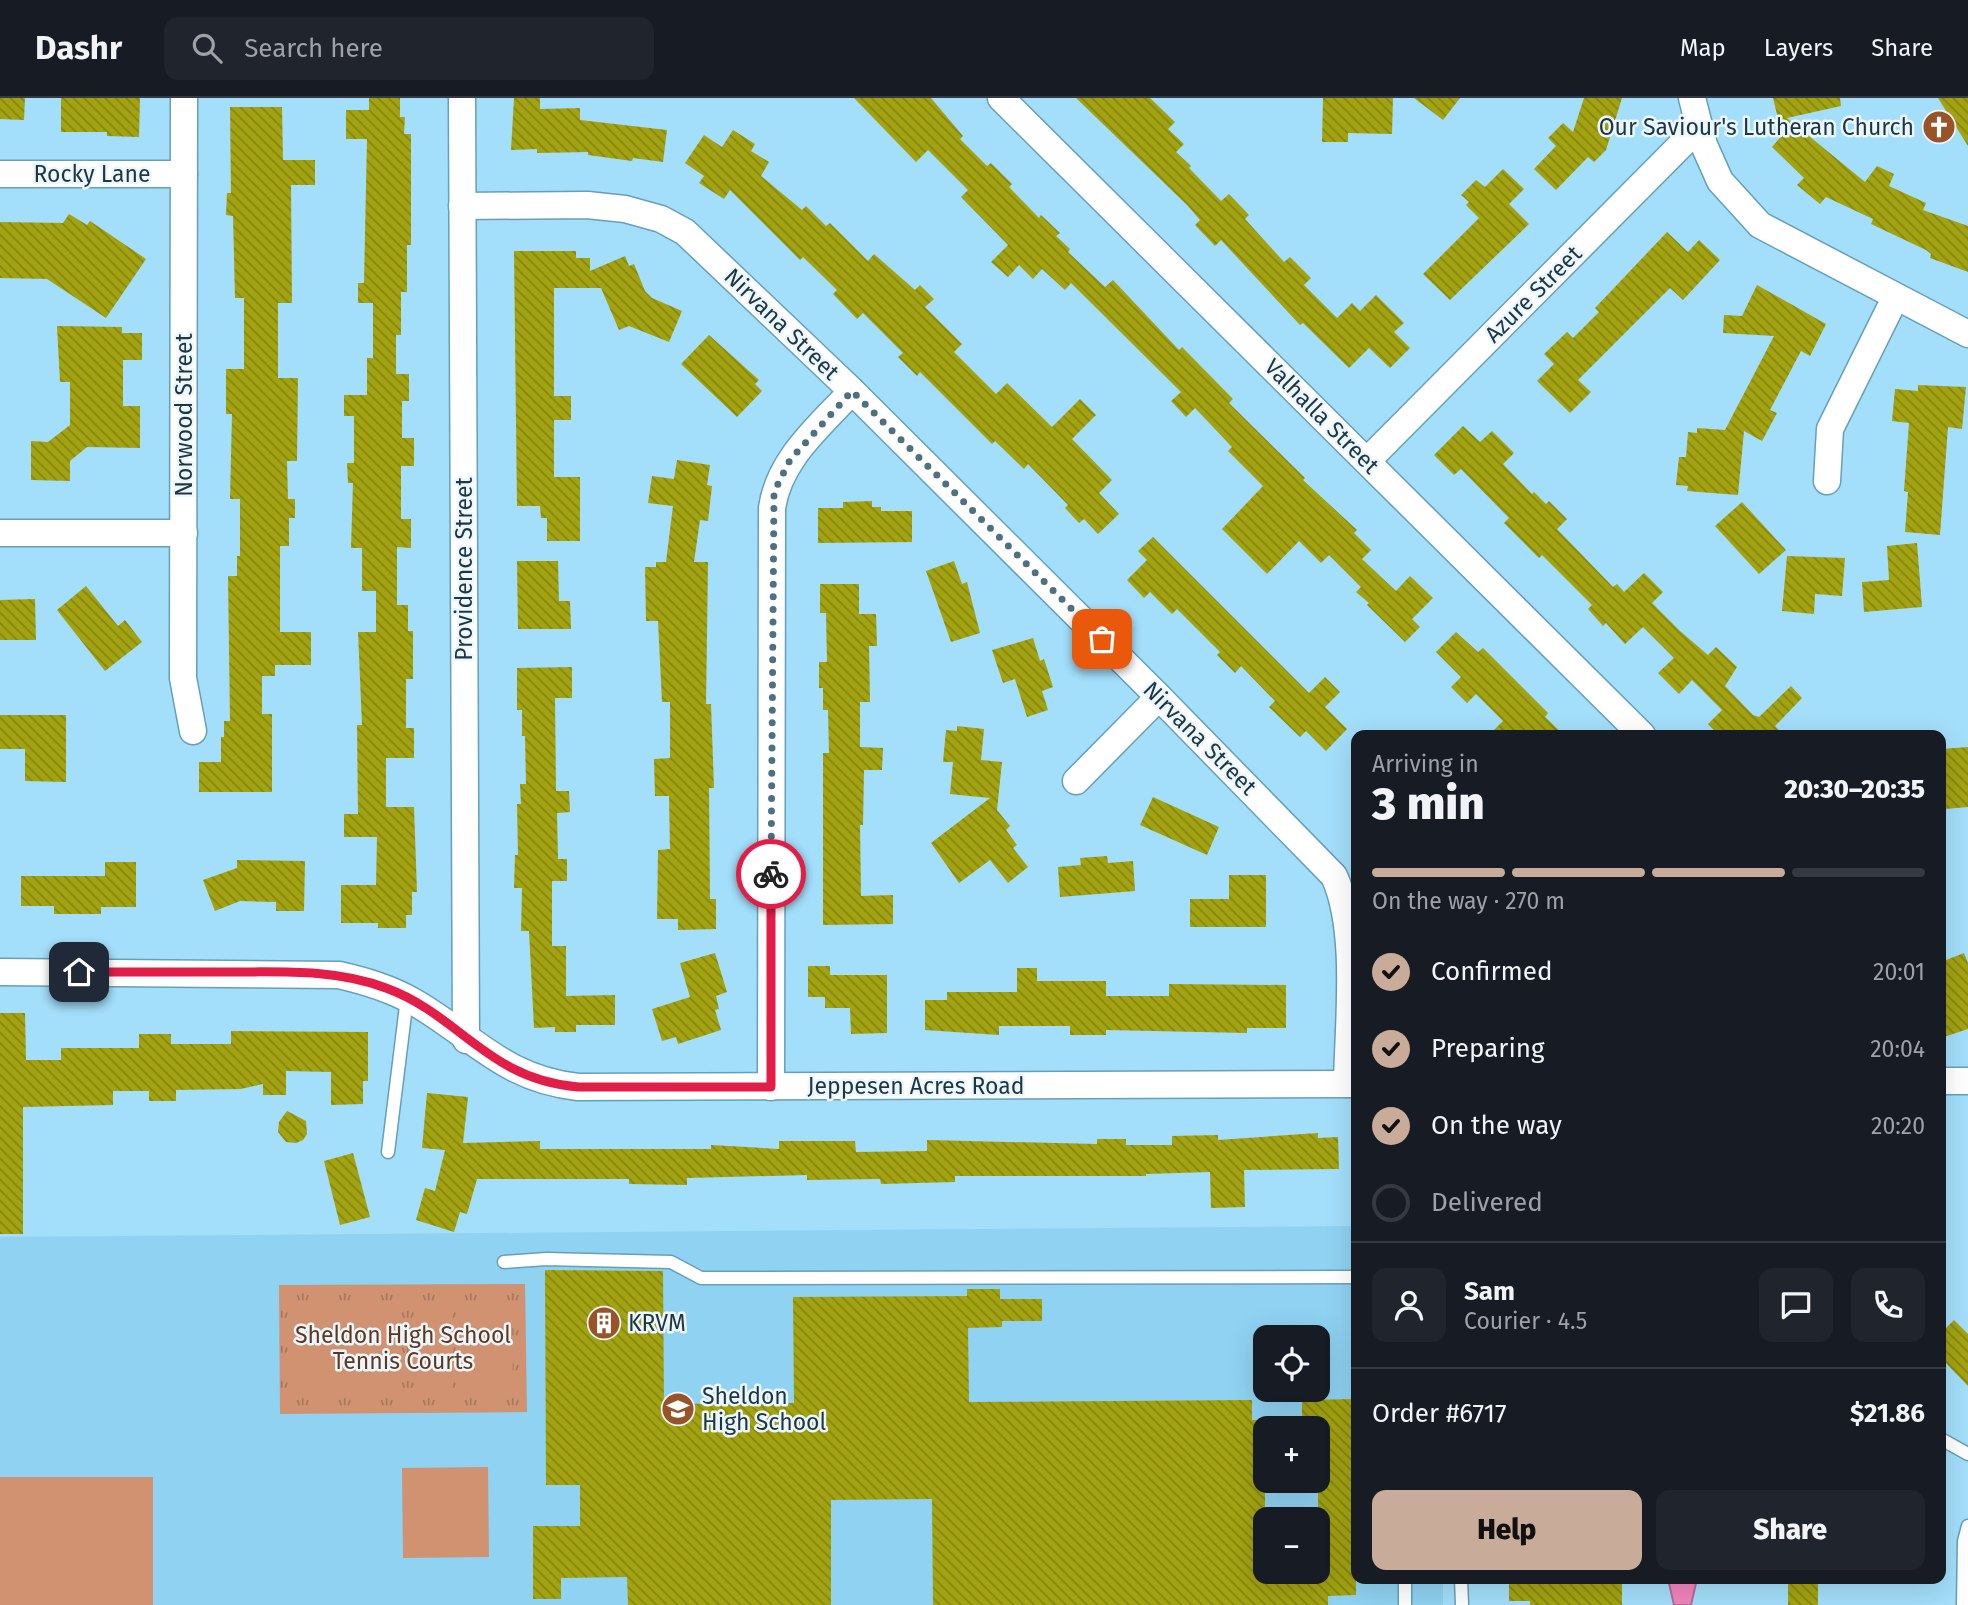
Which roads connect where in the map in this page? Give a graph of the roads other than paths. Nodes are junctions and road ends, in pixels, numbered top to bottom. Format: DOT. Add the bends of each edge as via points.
graph roads {
  1 [pos="184,98"];
  2 [pos="462,98"];
  3 [pos="1001,98"];
  4 [pos="1692,98"];
  5 [pos="1699,127"];
  6 [pos="0,174"];
  7 [pos="184,174"];
  8 [pos="1718,178"];
  9 [pos="1647,179"];
  10 [pos="462,206"];
  11 [pos="1895,298"];
  12 [pos="1968,334"];
  13 [pos="852,391"];
  14 [pos="1367,461"];
  15 [pos="1827,481"];
  16 [pos="0,533"];
  17 [pos="184,533"];
  18 [pos="1159,697"];
  19 [pos="1637,730"];
  20 [pos="193,731"];
  21 [pos="1076,781"];
  22 [pos="0,972"];
  23 [pos="407,998"];
  24 [pos="466,1040"];
  25 [pos="1351,1044"];
  26 [pos="1946,1081"];
  27 [pos="1968,1081"];
  28 [pos="1351,1084"];
  29 [pos="771,1087"];
  30 [pos="388,1152"];
  31 [pos="504,1262"];
  32 [pos="1351,1276"];
  33 [pos="1946,1442"];
  34 [pos="1968,1454"];
  35 [pos="1968,1526"];
  36 [pos="1405,1584"];
  37 [pos="1461,1584"];
  38 [pos="1405,1605"];
  39 [pos="1462,1605"];
  40 [pos="1963,1605"];
  1 -- 7 [label="street, Norwood Street"];
  2 -- 10 [label="street, Providence Street"];
  3 -- 14 [label="street, Valhalla Street"];
  4 -- 5 [label="street"];
  5 -- 8 [label="street"];
  5 -- 9 [label="street, Azure Street"];
  6 -- 7 [label="street, Rocky Lane"];
  7 -- 17 [label="street, Norwood Street"];
  8 -- 9 [label="street" via="1679,168"];
  8 -- 11 [label="street" via="1760,225"];
  9 -- 14 [label="street, Azure Street"];
  10 -- 13 [label="street, Nirvana Street" via="587,205 661,219 695,241"];
  10 -- 24 [label="street, Providence Street"];
  11 -- 12 [label="street"];
  11 -- 15 [label="street" via="1830,429"];
  13 -- 18 [label="street, Nirvana Street"];
  13 -- 29 [label="street" via="785,467 772,508"];
  14 -- 19 [label="street, Valhalla Street"];
  16 -- 17 [label="street"];
  17 -- 20 [label="street, Norwood Street" via="183,678"];
  18 -- 21 [label="street"];
  18 -- 25 [label="street, Nirvana Street" via="1334,876 1348,925"];
  22 -- 23 [label="street, Jeppesen Acres Road" via="318,972 369,982"];
  23 -- 24 [label="street, Jeppesen Acres Road"];
  23 -- 30 [label="lane"];
  24 -- 29 [label="street, Jeppesen Acres Road" via="522,1074 570,1086"];
  26 -- 27 [label="street"];
  28 -- 29 [label="street, Jeppesen Acres Road"];
  31 -- 32 [label="lane" via="671,1262 701,1278"];
  33 -- 34 [label="lane"];
  35 -- 40 [label="lane"];
  36 -- 38 [label="lane"];
  37 -- 39 [label="lane"];
}
